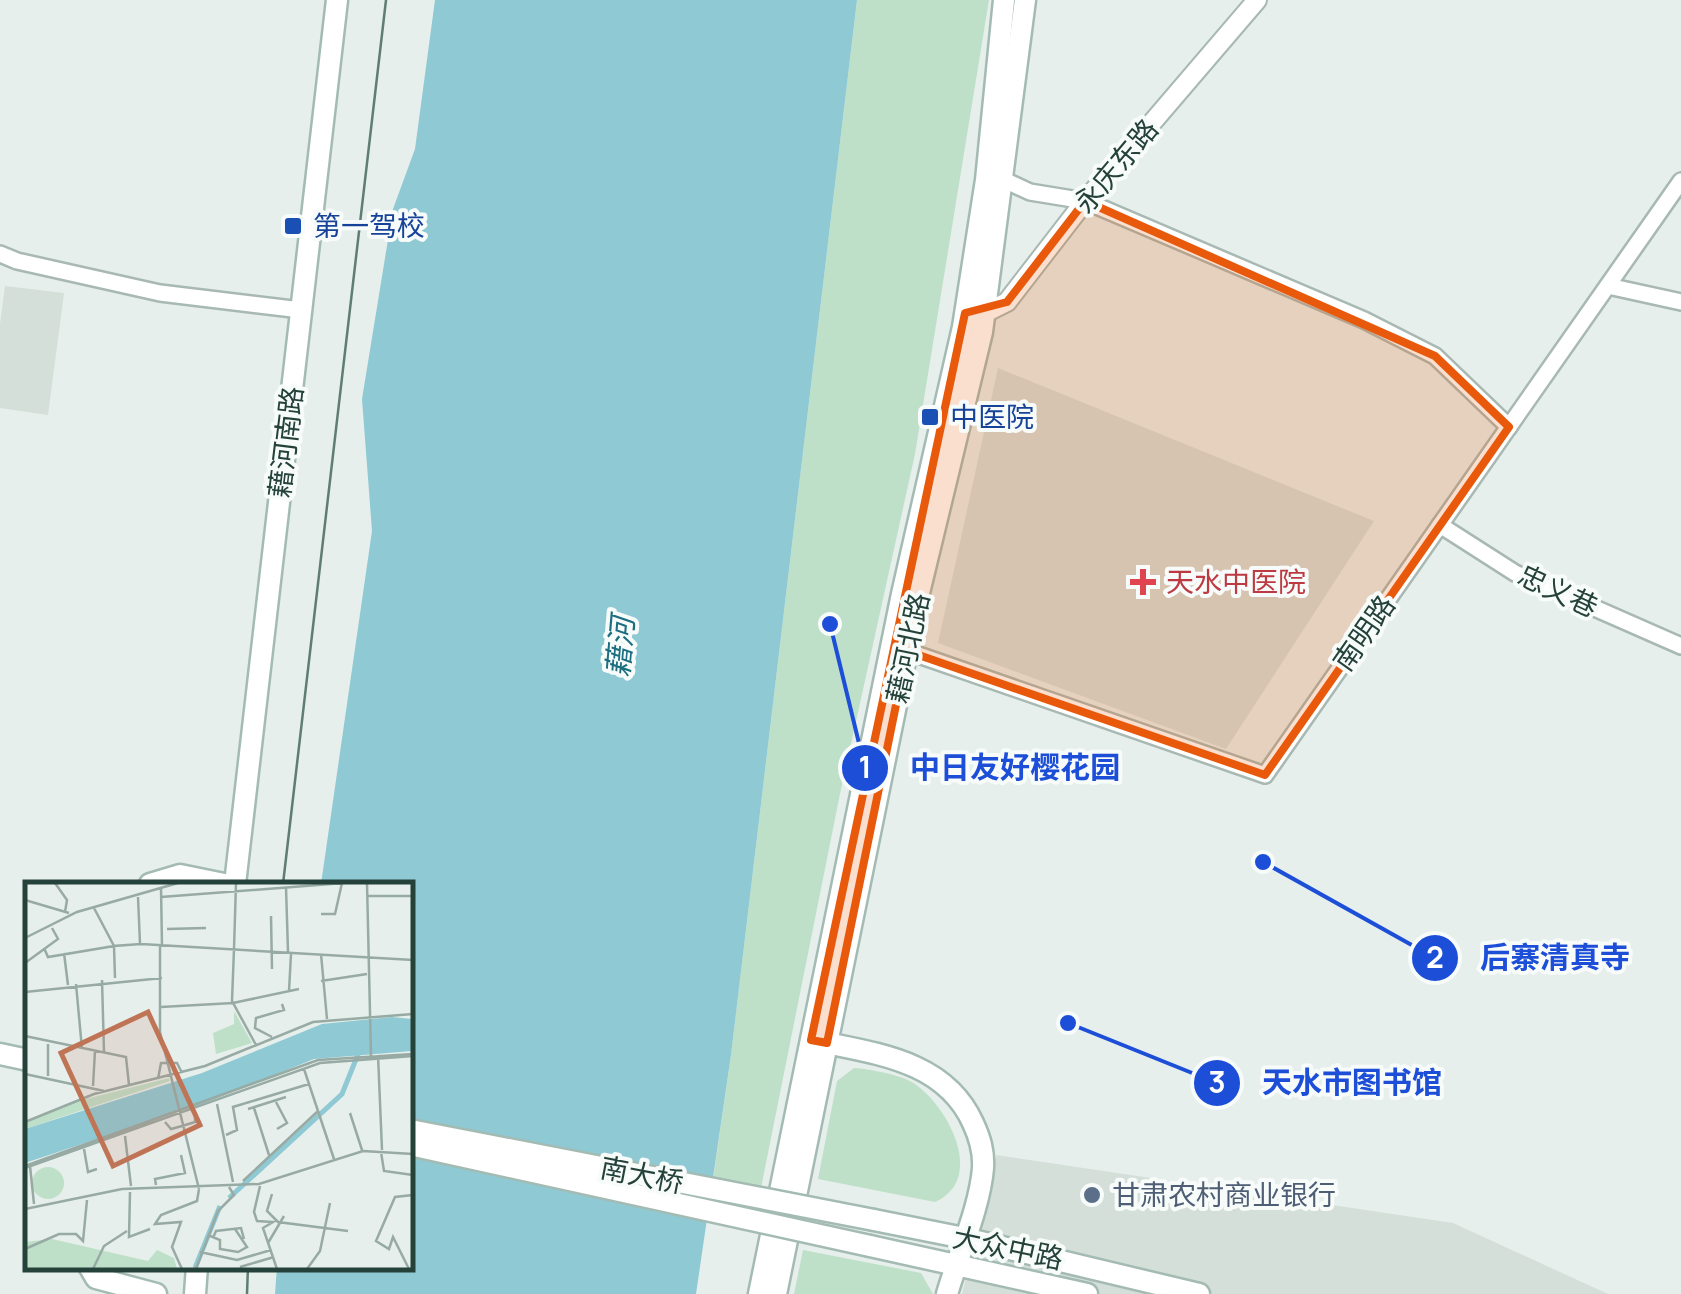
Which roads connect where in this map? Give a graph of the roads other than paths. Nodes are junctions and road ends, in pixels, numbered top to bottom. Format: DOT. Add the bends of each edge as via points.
graph roads {
  1 [pos="337,0"];
  2 [pos="1004,0"];
  3 [pos="1025,0"];
  4 [pos="1257,0"];
  5 [pos="994,179"];
  6 [pos="1681,181"];
  7 [pos="1085,201"];
  8 [pos="0,254"];
  9 [pos="1608,286"];
  10 [pos="1681,302"];
  11 [pos="301,310"];
  12 [pos="975,313"];
  13 [pos="1509,428"];
  14 [pos="1440,525"];
  15 [pos="1681,646"];
  16 [pos="907,651"];
  17 [pos="157,882"];
  18 [pos="214,882"];
  19 [pos="234,882"];
  20 [pos="819,1041"];
  21 [pos="0,1054"];
  22 [pos="25,1059"];
  23 [pos="412,1130"];
  24 [pos="412,1145"];
  25 [pos="874,1220"];
  26 [pos="964,1238"];
  27 [pos="870,1246"];
  28 [pos="956,1264"];
  29 [pos="91,1269"];
  30 [pos="197,1269"];
  31 [pos="156,1294"];
  32 [pos="195,1294"];
  33 [pos="759,1294"];
  34 [pos="776,1294"];
  35 [pos="947,1294"];
  36 [pos="1087,1294"];
  37 [pos="1199,1294"];
  1 -- 11 [label="main road, 藉河南路"];
  2 -- 5 [label="main road, 藉河北路"];
  3 -- 5 [label="main road, 藉河北路"];
  4 -- 7 [label="street, 永庆东路"];
  5 -- 7 [label="street"];
  5 -- 12 [label="main road, 藉河北路"];
  6 -- 9 [label="street, 南明路"];
  7 -- 12 [label="street, 永庆东路" via="1007,302"];
  7 -- 13 [label="street" via="1434,356"];
  8 -- 11 [label="street" via="160,293"];
  9 -- 10 [label="street"];
  9 -- 13 [label="street, 南明路"];
  11 -- 19 [label="main road, 藉河南路"];
  12 -- 16 [label="main road, 藉河北路"];
  12 -- 20 [label="main road, 藉河北路" via="902,594"];
  13 -- 14 [label="street, 南明路"];
  14 -- 15 [label="street, 忠义巷" via="1516,573"];
  14 -- 16 [label="street, 南明路" via="1265,775"];
  16 -- 20 [label="main road, 藉河北路"];
  17 -- 18 [label="main road" via="180,875"];
  20 -- 26 [label="main road" via="903,1060 938,1078 965,1106 982,1142 983,1170"];
  20 -- 33 [label="main road, 藉河北路"];
  20 -- 34 [label="main road, 藉河北路"];
  21 -- 22 [label="main road"];
  23 -- 25 [label="main road, 南大桥, bridge"];
  24 -- 27 [label="main road, 南大桥, bridge"];
  25 -- 26 [label="main road, 大众中路"];
  26 -- 28 [label="main road"];
  26 -- 37 [label="main road, 大众中路"];
  27 -- 28 [label="main road, 大众中路"];
  28 -- 35 [label="main road"];
  28 -- 36 [label="main road, 大众中路"];
  29 -- 31 [label="main road" via="96,1278"];
  30 -- 32 [label="main road"];
}
